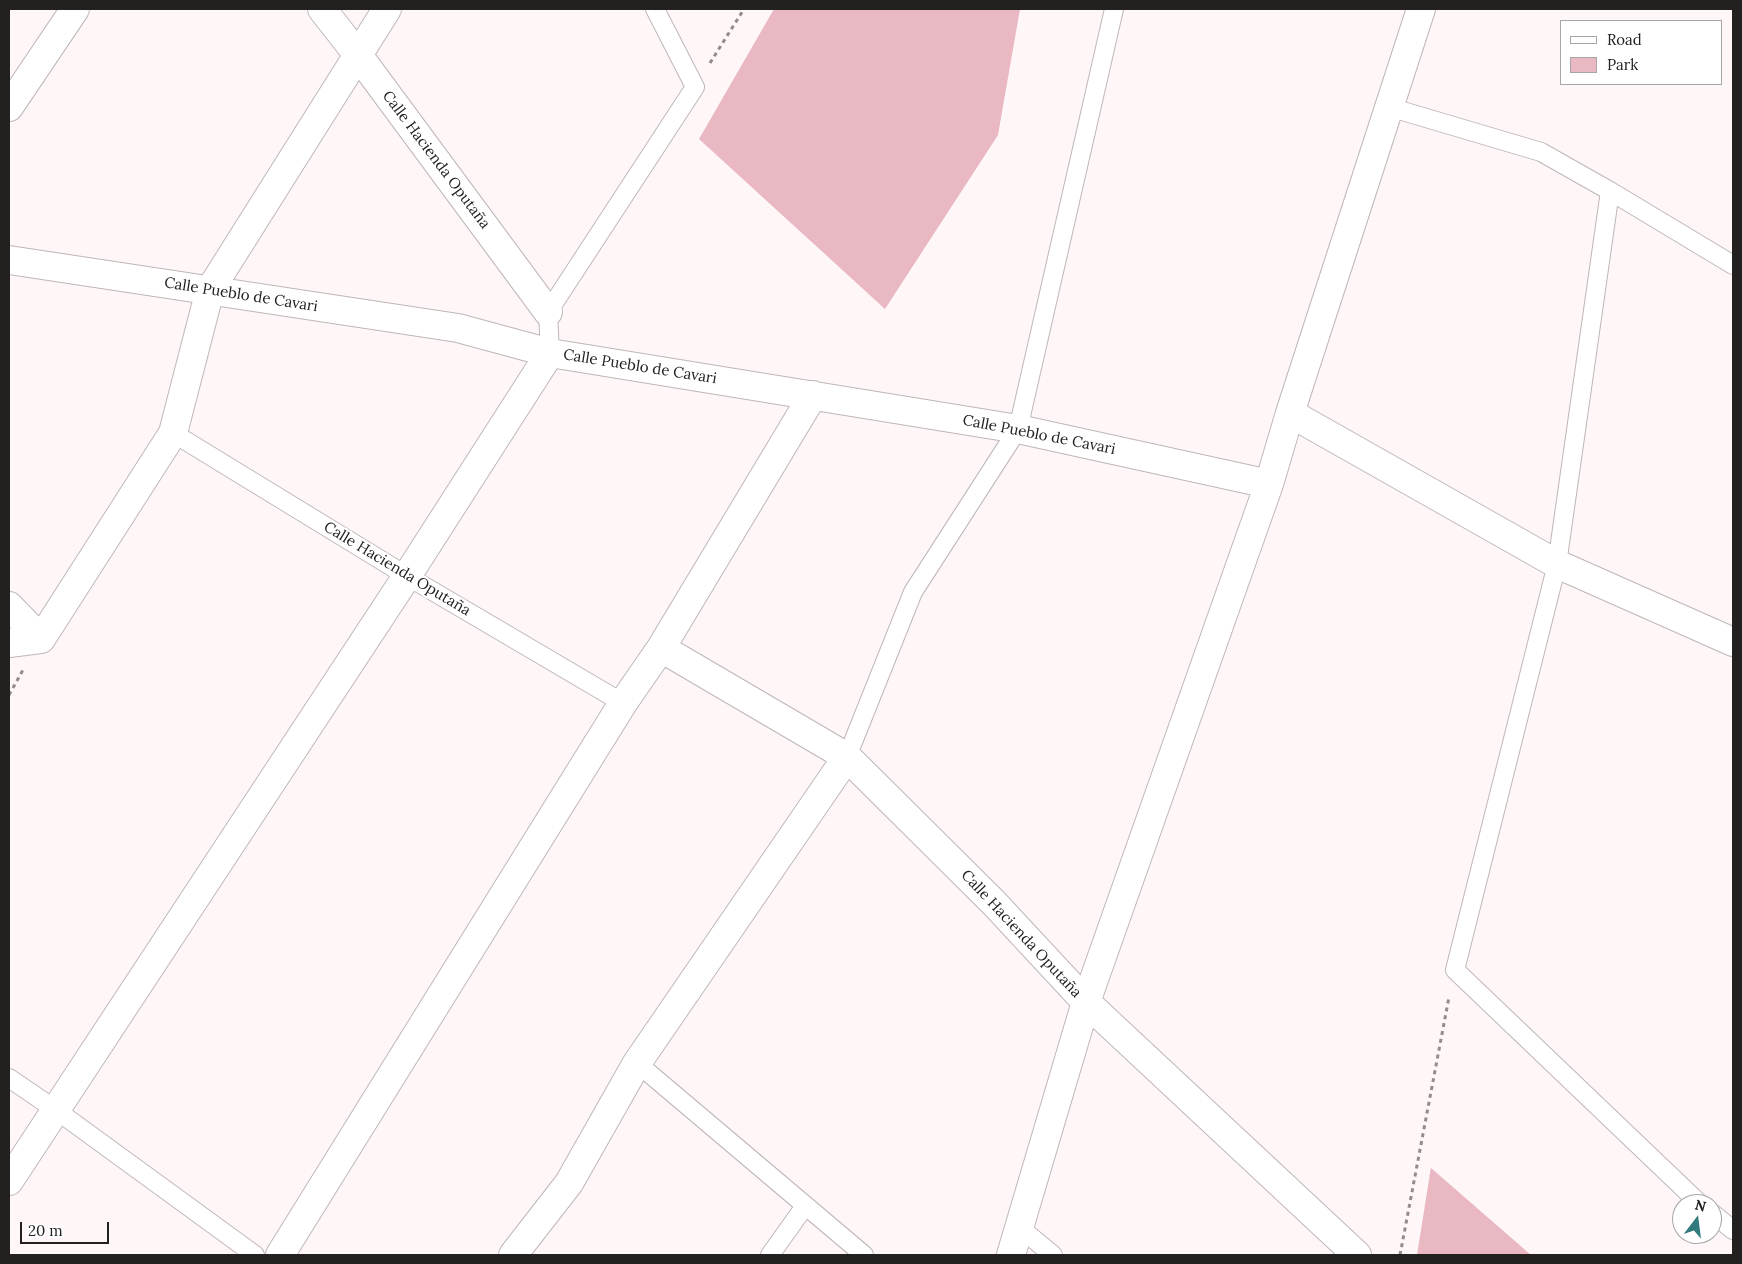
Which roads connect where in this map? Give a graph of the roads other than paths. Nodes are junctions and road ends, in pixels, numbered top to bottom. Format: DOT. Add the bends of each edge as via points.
graph roads {
  1 [pos="75,9"];
  2 [pos="322,9"];
  3 [pos="387,9"];
  4 [pos="655,9"];
  5 [pos="1114,9"];
  6 [pos="1421,9"];
  7 [pos="358,55"];
  8 [pos="9,107"];
  9 [pos="1389,107"];
  10 [pos="1610,191"];
  11 [pos="9,260"];
  12 [pos="1733,265"];
  13 [pos="210,290"];
  14 [pos="548,312"];
  15 [pos="550,353"];
  16 [pos="813,395"];
  17 [pos="1290,413"];
  18 [pos="1018,429"];
  19 [pos="173,433"];
  20 [pos="1269,484"];
  21 [pos="1557,564"];
  22 [pos="407,576"];
  23 [pos="9,606"];
  24 [pos="41,639"];
  25 [pos="1733,642"];
  26 [pos="9,643"];
  27 [pos="660,648"];
  28 [pos="623,703"];
  29 [pos="847,757"];
  30 [pos="1086,1002"];
  31 [pos="637,1063"];
  32 [pos="9,1078"];
  33 [pos="56,1110"];
  34 [pos="9,1181"];
  35 [pos="1689,1194"];
  36 [pos="805,1206"];
  37 [pos="1722,1221"];
  38 [pos="1019,1227"];
  39 [pos="1733,1230"];
  40 [pos="255,1255"];
  41 [pos="280,1255"];
  42 [pos="513,1255"];
  43 [pos="770,1255"];
  44 [pos="864,1255"];
  45 [pos="1011,1255"];
  46 [pos="1053,1255"];
  47 [pos="1357,1255"];
  1 -- 8 [label="street"];
  2 -- 7 [label="street, Calle Hacienda Oputaña"];
  3 -- 7 [label="street"];
  4 -- 14 [label="lane" via="695,87"];
  5 -- 18 [label="lane"];
  6 -- 9 [label="street"];
  7 -- 13 [label="street"];
  7 -- 14 [label="street, Calle Hacienda Oputaña"];
  9 -- 10 [label="lane" via="1541,152"];
  9 -- 17 [label="street"];
  10 -- 12 [label="lane"];
  10 -- 21 [label="lane"];
  11 -- 13 [label="street, Calle Pueblo de Cavari"];
  13 -- 15 [label="street, Calle Pueblo de Cavari" via="458,328"];
  13 -- 19 [label="street"];
  14 -- 15 [label="lane"];
  15 -- 16 [label="street, Calle Pueblo de Cavari"];
  15 -- 22 [label="street"];
  16 -- 18 [label="street, Calle Pueblo de Cavari"];
  16 -- 27 [label="street"];
  17 -- 20 [label="street"];
  17 -- 21 [label="street"];
  18 -- 20 [label="street, Calle Pueblo de Cavari"];
  18 -- 29 [label="lane" via="913,592"];
  19 -- 22 [label="lane, Calle Hacienda Oputaña"];
  19 -- 24 [label="street"];
  20 -- 30 [label="street"];
  21 -- 25 [label="street"];
  21 -- 35 [label="lane" via="1454,970"];
  22 -- 28 [label="lane, Calle Hacienda Oputaña"];
  22 -- 33 [label="street"];
  23 -- 24 [label="street"];
  24 -- 26 [label="street"];
  27 -- 28 [label="street"];
  27 -- 29 [label="street, Calle Hacienda Oputaña"];
  28 -- 41 [label="street"];
  29 -- 30 [label="street, Calle Hacienda Oputaña" via="994,903"];
  29 -- 31 [label="street"];
  30 -- 38 [label="street"];
  30 -- 47 [label="street, Calle Hacienda Oputaña"];
  31 -- 36 [label="lane"];
  31 -- 42 [label="street" via="569,1183"];
  32 -- 33 [label="lane"];
  33 -- 34 [label="street"];
  33 -- 40 [label="lane"];
  36 -- 43 [label="lane"];
  36 -- 44 [label="lane"];
  37 -- 39 [label="lane"];
  38 -- 45 [label="street"];
  38 -- 46 [label="lane"];
}
